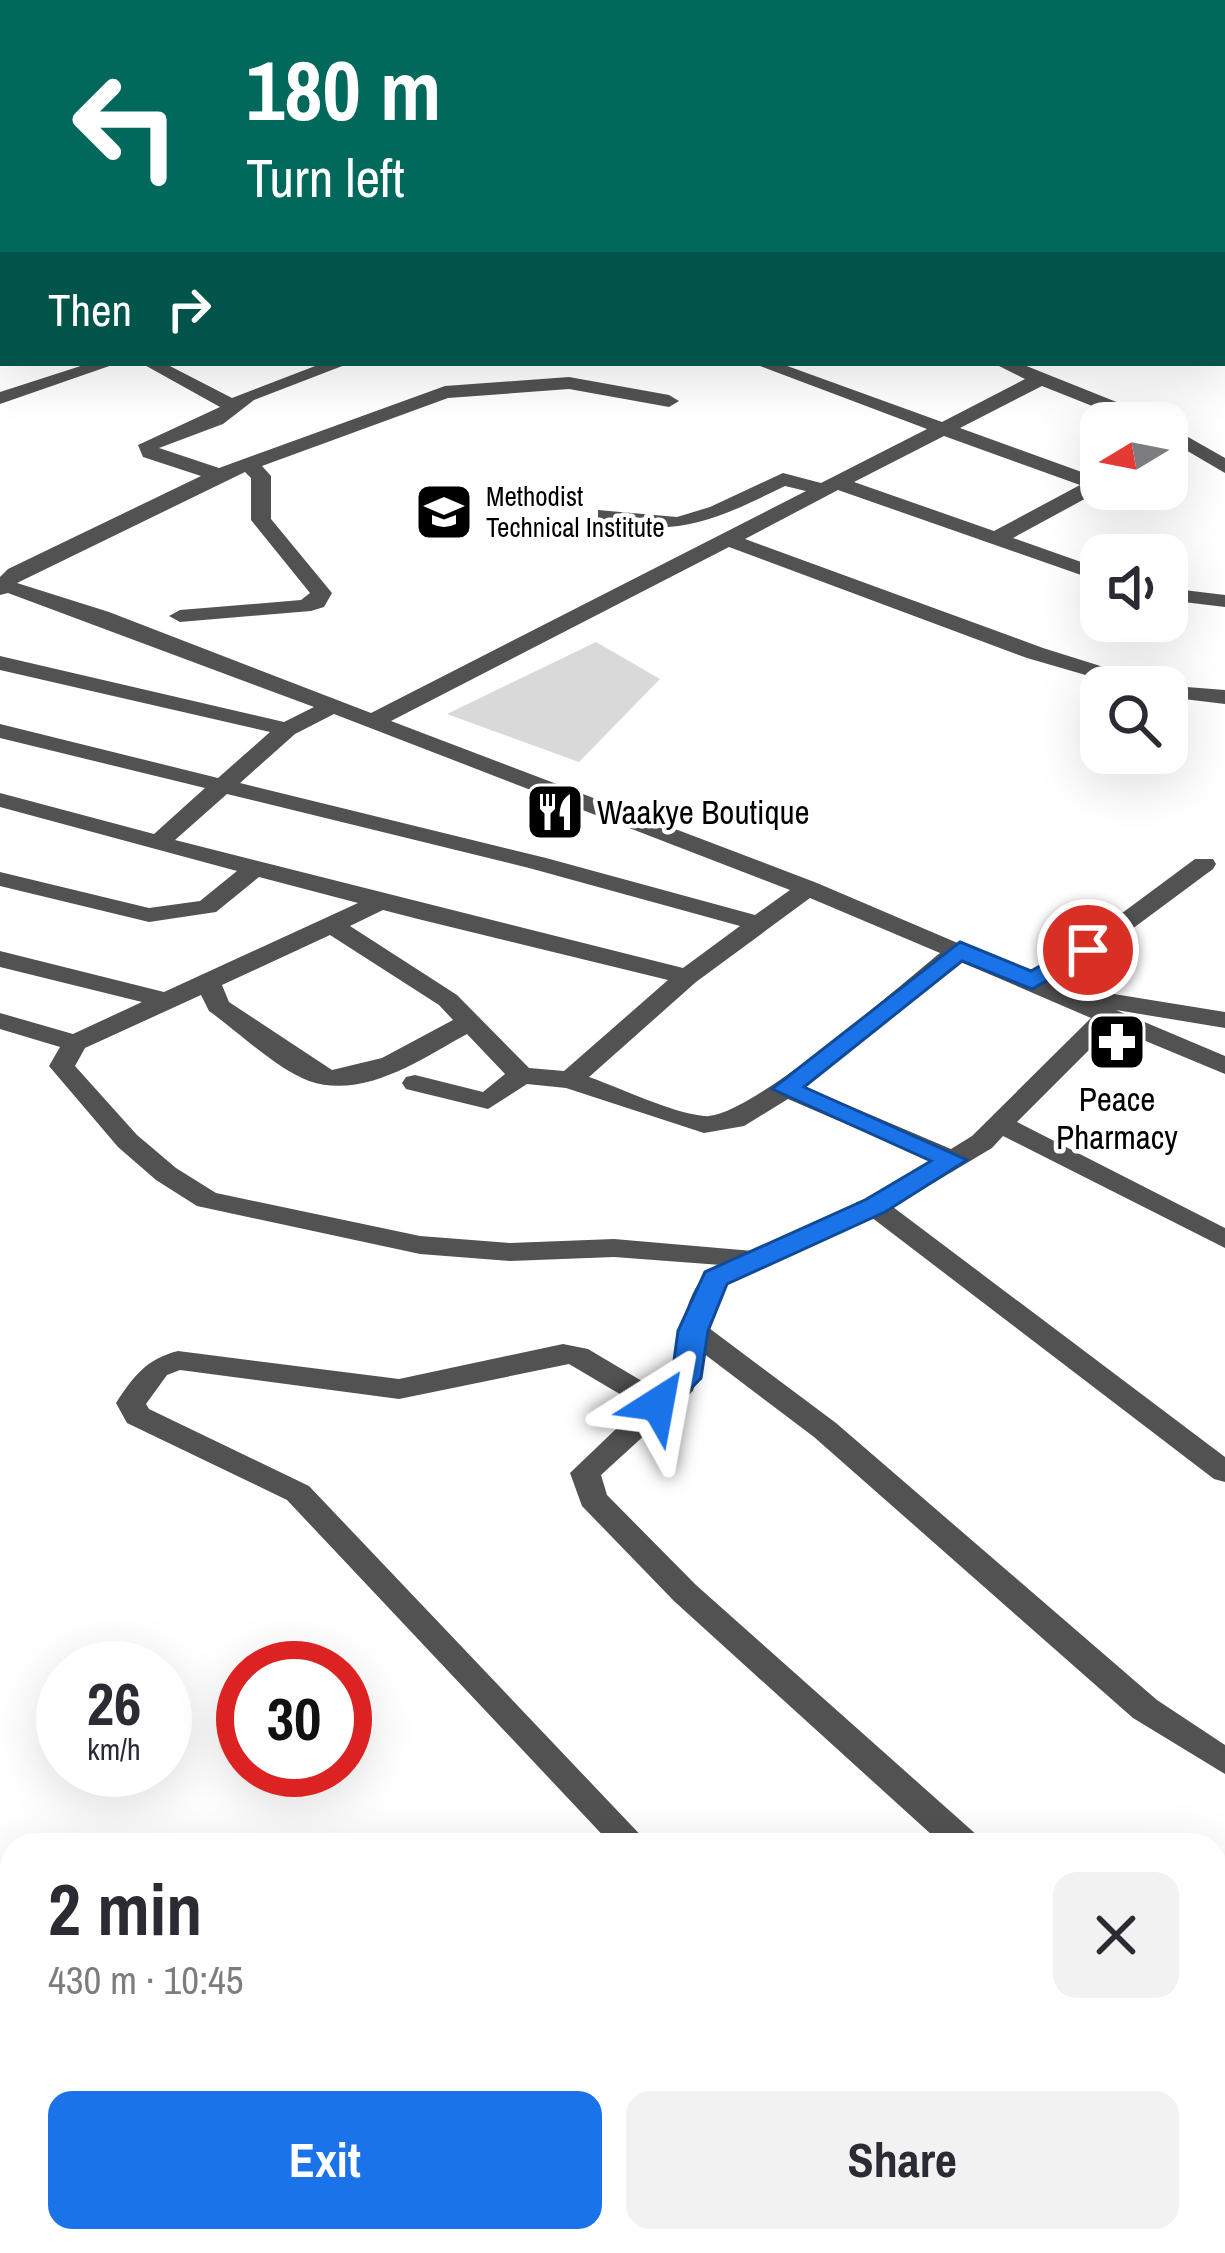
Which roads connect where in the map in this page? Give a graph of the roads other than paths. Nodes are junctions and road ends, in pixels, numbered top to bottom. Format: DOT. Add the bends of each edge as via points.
graph roads {
  1 [pos="100,366"];
  2 [pos="157,366"];
  3 [pos="333,366"];
  4 [pos="769,366"];
  5 [pos="1011,366"];
  6 [pos="1042,378"];
  7 [pos="0,398"];
  8 [pos="669,401"];
  9 [pos="1101,402"];
  10 [pos="232,406"];
  11 [pos="944,428"];
  12 [pos="1225,441"];
  13 [pos="1188,442"];
  14 [pos="1200,448"];
  15 [pos="248,464"];
  16 [pos="1225,467"];
  17 [pos="219,475"];
  18 [pos="831,486"];
  19 [pos="605,514"];
  20 [pos="999,537"];
  21 [pos="724,538"];
  22 [pos="1080,568"];
  23 [pos="2,586"];
  24 [pos="1188,597"];
  25 [pos="1225,601"];
  26 [pos="180,616"];
  27 [pos="0,663"];
  28 [pos="1080,666"];
  29 [pos="1188,693"];
  30 [pos="1225,697"];
  31 [pos="334,706"];
  32 [pos="373,721"];
  33 [pos="287,729"];
  34 [pos="0,731"];
  35 [pos="222,784"];
  36 [pos="0,800"];
  37 [pos="162,839"];
  38 [pos="1204,864"];
  39 [pos="258,866"];
  40 [pos="0,879"];
  41 [pos="808,888"];
  42 [pos="381,902"];
  43 [pos="759,924"];
  44 [pos="335,927"];
  45 [pos="960,950"];
  46 [pos="0,959"];
  47 [pos="687,977"];
  48 [pos="1032,981"];
  49 [pos="208,982"];
  50 [pos="1061,994"];
  51 [pos="167,1001"];
  52 [pos="1186,1014"];
  53 [pos="1106,1018"];
  54 [pos="1225,1020"];
  55 [pos="0,1022"];
  56 [pos="466,1024"];
  57 [pos="75,1043"];
  58 [pos="1180,1048"];
  59 [pos="1225,1066"];
  60 [pos="521,1075"];
  61 [pos="570,1081"];
  62 [pos="415,1083"];
  63 [pos="786,1089"];
  64 [pos="1001,1124"];
  65 [pos="953,1160"];
  66 [pos="875,1206"];
  67 [pos="1225,1239"];
  68 [pos="751,1259"];
  69 [pos="693,1331"];
  70 [pos="658,1404"];
  71 [pos="1225,1472"];
  72 [pos="1225,1762"];
  73 [pos="622,1833"];
  74 [pos="945,1833"];
  1 -- 7 [label="street"];
  2 -- 10 [label="street"];
  3 -- 10 [label="street"];
  4 -- 11 [label="street"];
  5 -- 6 [label="street"];
  6 -- 9 [label="street"];
  6 -- 11 [label="street"];
  8 -- 15 [label="street" via="569,383 445,392"];
  10 -- 17 [label="street" via="146,448"];
  11 -- 18 [label="street"];
  11 -- 20 [label="street" via="1097,484"];
  12 -- 14 [label="street"];
  13 -- 14 [label="street"];
  14 -- 16 [label="street"];
  15 -- 17 [label="street"];
  15 -- 26 [label="street" via="261,476 262,520 321,592 303,606"];
  17 -- 23 [label="street"];
  18 -- 19 [label="street" via="783,479 692,523 658,528"];
  18 -- 20 [label="street"];
  18 -- 21 [label="street"];
  20 -- 22 [label="street"];
  21 -- 28 [label="street"];
  21 -- 32 [label="street"];
  23 -- 31 [label="street"];
  24 -- 25 [label="street"];
  27 -- 33 [label="street"];
  29 -- 30 [label="street"];
  31 -- 32 [label="street"];
  31 -- 33 [label="street"];
  32 -- 41 [label="street"];
  33 -- 35 [label="street"];
  34 -- 35 [label="street"];
  35 -- 37 [label="street"];
  35 -- 43 [label="street"];
  36 -- 37 [label="street"];
  37 -- 39 [label="street"];
  38 -- 48 [label="street"];
  39 -- 40 [label="street" via="208,907 149,915"];
  39 -- 42 [label="street"];
  41 -- 43 [label="street"];
  41 -- 45 [label="street"];
  42 -- 44 [label="street"];
  42 -- 47 [label="street"];
  43 -- 47 [label="street"];
  44 -- 49 [label="street"];
  44 -- 56 [label="street" via="438,993"];
  45 -- 48 [label="street"];
  45 -- 63 [label="street"];
  46 -- 51 [label="street"];
  47 -- 61 [label="street"];
  48 -- 50 [label="street"];
  49 -- 51 [label="street"];
  49 -- 56 [label="street" via="218,1006 331,1080"];
  50 -- 52 [label="street"];
  50 -- 53 [label="street"];
  51 -- 57 [label="street"];
  52 -- 54 [label="street"];
  52 -- 58 [label="street"];
  53 -- 58 [label="street"];
  53 -- 64 [label="street"];
  55 -- 57 [label="street"];
  56 -- 60 [label="street"];
  57 -- 68 [label="street" via="62,1066 77,1086 140,1151 207,1200 420,1245"];
  58 -- 59 [label="street"];
  60 -- 61 [label="street"];
  60 -- 62 [label="street" via="488,1101"];
  61 -- 63 [label="street" via="704,1125 734,1120"];
  63 -- 65 [label="street"];
  64 -- 65 [label="street"];
  64 -- 67 [label="street"];
  65 -- 66 [label="street"];
  66 -- 68 [label="street"];
  66 -- 71 [label="street"];
  68 -- 69 [label="street" via="710,1283"];
  69 -- 70 [label="street" via="686,1378"];
  69 -- 72 [label="street" via="825,1430 1144,1709"];
  70 -- 73 [label="street" via="563,1353 399,1389 178,1360 157,1368 131,1403 138,1416 181,1440 298,1493"];
  70 -- 74 [label="street" via="585,1473 593,1499"];
}
